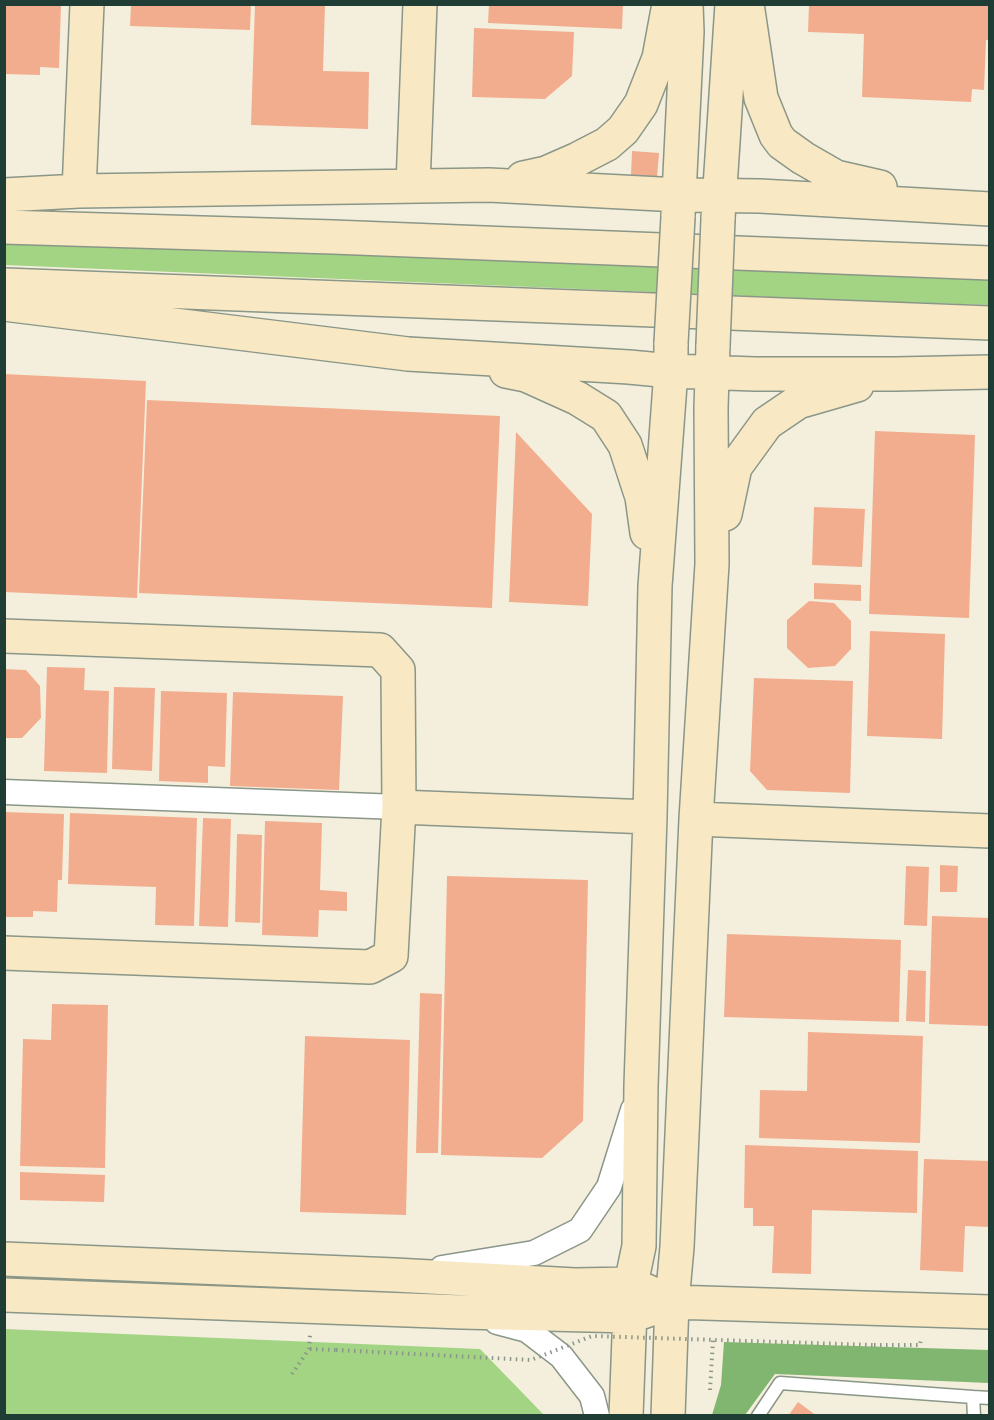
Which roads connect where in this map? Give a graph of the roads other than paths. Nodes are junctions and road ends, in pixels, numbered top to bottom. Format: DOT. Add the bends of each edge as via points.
graph roads {
  1 [pos="87,4"];
  2 [pos="420,4"];
  3 [pos="669,4"];
  4 [pos="686,4"];
  5 [pos="732,4"];
  6 [pos="747,4"];
  7 [pos="489,184"];
  8 [pos="413,185"];
  9 [pos="79,190"];
  10 [pos="4,195"];
  11 [pos="678,206"];
  12 [pos="719,207"];
  13 [pos="982,208"];
  14 [pos="4,227"];
  15 [pos="990,263"];
  16 [pos="4,285"];
  17 [pos="4,304"];
  18 [pos="990,323"];
  19 [pos="408,354"];
  20 [pos="671,357"];
  21 [pos="712,358"];
  22 [pos="990,372"];
  23 [pos="896,374"];
  24 [pos="712,564"];
  25 [pos="655,586"];
  26 [pos="4,636"];
  27 [pos="4,792"];
  28 [pos="399,807"];
  29 [pos="650,817"];
  30 [pos="696,819"];
  31 [pos="990,831"];
  32 [pos="4,953"];
  33 [pos="641,1086"];
  34 [pos="4,1259"];
  35 [pos="395,1275"];
  36 [pos="631,1284"];
  37 [pos="4,1295"];
  38 [pos="672,1302"];
  39 [pos="462,1312"];
  40 [pos="990,1312"];
  41 [pos="631,1316"];
  42 [pos="973,1397"];
  43 [pos="990,1398"];
  44 [pos="597,1416"];
  45 [pos="626,1416"];
  46 [pos="668,1416"];
  47 [pos="758,1416"];
  48 [pos="974,1416"];
  1 -- 9 [label="street"];
  2 -- 8 [label="street"];
  3 -- 7 [label="street" via="659,58 641,104 623,130 607,144 546,173"];
  4 -- 11 [label="street"];
  5 -- 12 [label="street"];
  6 -- 13 [label="street" via="761,98 782,143 836,177"];
  7 -- 8 [label="street"];
  7 -- 11 [label="street"];
  8 -- 9 [label="street"];
  9 -- 10 [label="street"];
  11 -- 12 [label="street"];
  11 -- 20 [label="street, bridge"];
  12 -- 13 [label="street" via="760,196"];
  12 -- 21 [label="street, bridge"];
  14 -- 15 [label="street"];
  16 -- 18 [label="street"];
  17 -- 19 [label="street"];
  19 -- 20 [label="street" via="629,367"];
  19 -- 25 [label="street" via="526,375 606,416 625,445 642,497"];
  20 -- 21 [label="street"];
  20 -- 25 [label="street"];
  21 -- 23 [label="street" via="767,374"];
  21 -- 24 [label="street"];
  22 -- 23 [label="street"];
  23 -- 24 [label="street" via="798,402 767,423 735,467"];
  24 -- 30 [label="street"];
  25 -- 29 [label="street"];
  26 -- 28 [label="street" via="380,650 398,670"];
  27 -- 28 [label="street"];
  28 -- 29 [label="street"];
  28 -- 32 [label="street" via="391,956 370,967"];
  29 -- 33 [label="street"];
  30 -- 31 [label="street"];
  30 -- 38 [label="street"];
  33 -- 35 [label="street" via="609,1187 580,1230 534,1253"];
  33 -- 36 [label="street" via="639,1246"];
  34 -- 35 [label="street"];
  35 -- 36 [label="street" via="574,1285"];
  36 -- 38 [label="street"];
  36 -- 41 [label="street"];
  37 -- 39 [label="street"];
  38 -- 40 [label="street"];
  38 -- 41 [label="street"];
  38 -- 46 [label="street"];
  39 -- 41 [label="street"];
  39 -- 44 [label="street" via="527,1330 561,1356 592,1396"];
  41 -- 45 [label="street"];
  42 -- 43 [label="lane"];
  42 -- 47 [label="lane" via="780,1383"];
  42 -- 48 [label="lane"];
}
